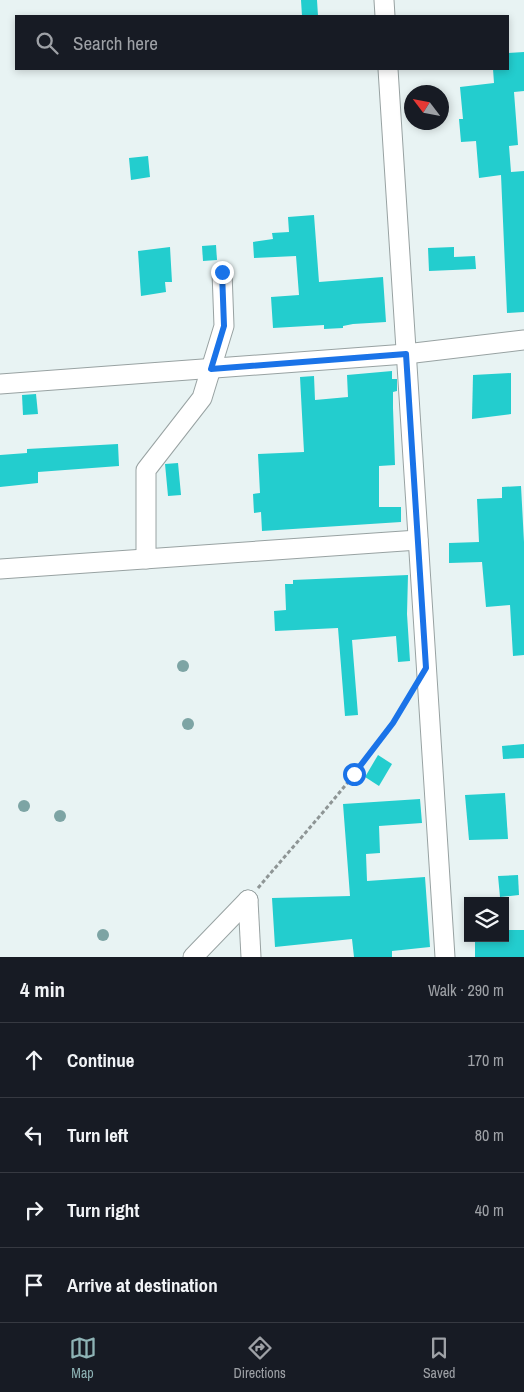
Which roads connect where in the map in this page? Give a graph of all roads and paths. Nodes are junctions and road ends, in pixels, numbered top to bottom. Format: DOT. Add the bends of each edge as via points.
graph roads {
  1 [pos="384,0"];
  2 [pos="385,15"];
  3 [pos="388,70"];
  4 [pos="222,272"];
  5 [pos="524,340"];
  6 [pos="406,354"];
  7 [pos="211,369"];
  8 [pos="0,384"];
  9 [pos="418,540"];
  10 [pos="146,559"];
  11 [pos="0,569"];
  12 [pos="412,692"];
  13 [pos="248,900"];
  14 [pos="193,957"];
  15 [pos="251,957"];
  16 [pos="445,957"];
  1 -- 2 [label="street"];
  3 -- 6 [label="street"];
  4 -- 7 [label="street" via="224,326"];
  5 -- 6 [label="street"];
  6 -- 7 [label="street"];
  6 -- 9 [label="street"];
  7 -- 8 [label="street"];
  7 -- 10 [label="street" via="202,398 146,470"];
  9 -- 10 [label="street"];
  9 -- 16 [label="street"];
  10 -- 11 [label="street"];
  12 -- 13 [label="path" via="354,774"];
  13 -- 14 [label="street"];
  13 -- 15 [label="street"];
}
